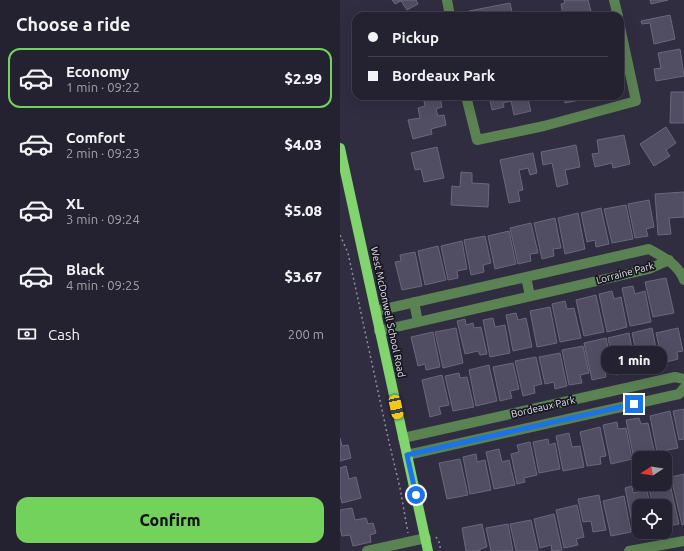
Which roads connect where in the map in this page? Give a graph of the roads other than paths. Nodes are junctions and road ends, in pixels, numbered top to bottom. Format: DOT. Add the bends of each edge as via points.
graph roads {
  1 [pos="447,0"];
  2 [pos="614,0"];
  3 [pos="449,12"];
  4 [pos="617,12"];
  5 [pos="624,46"];
  6 [pos="467,100"];
  7 [pos="340,148"];
  8 [pos="342,166"];
  9 [pos="669,260"];
  10 [pos="526,277"];
  11 [pos="684,280"];
  12 [pos="530,296"];
  13 [pos="414,302"];
  14 [pos="376,311"];
  15 [pos="418,322"];
  16 [pos="380,331"];
  17 [pos="684,379"];
  18 [pos="684,388"];
  19 [pos="555,404"];
  20 [pos="558,421"];
  21 [pos="445,428"];
  22 [pos="403,438"];
  23 [pos="448,445"];
  24 [pos="407,455"];
  25 [pos="430,536"];
  26 [pos="684,541"];
  27 [pos="367,551"];
  28 [pos="428,551"];
  29 [pos="630,551"];
  1 -- 3 [label="street"];
  2 -- 4 [label="street"];
  5 -- 6 [label="street" via="636,101 544,126 476,140"];
  7 -- 8 [label="main road, West McDonwell School Road"];
  8 -- 14 [label="main road, West McDonwell School Road"];
  9 -- 10 [label="street, Lorraine Park" via="648,249"];
  9 -- 11 [label="street"];
  9 -- 12 [label="street, Lorraine Park" via="648,269"];
  10 -- 12 [label="street"];
  10 -- 13 [label="street, Lorraine Park"];
  12 -- 15 [label="street, Lorraine Park"];
  13 -- 14 [label="street, Lorraine Park"];
  13 -- 15 [label="street"];
  14 -- 16 [label="main road, West McDonwell School Road"];
  15 -- 16 [label="street, Lorraine Park"];
  16 -- 22 [label="main road, West McDonwell School Road"];
  17 -- 19 [label="street, Bordeaux Park" via="675,377"];
  18 -- 20 [label="street, Bordeaux Park" via="679,394"];
  19 -- 20 [label="street"];
  19 -- 21 [label="street, Bordeaux Park"];
  20 -- 23 [label="street, Bordeaux Park"];
  21 -- 22 [label="street, Bordeaux Park"];
  21 -- 23 [label="street"];
  22 -- 24 [label="main road, West McDonwell School Road"];
  23 -- 24 [label="street, Bordeaux Park"];
  24 -- 25 [label="main road, West McDonwell School Road"];
  25 -- 27 [label="street"];
  25 -- 28 [label="main road, West McDonwell School Road"];
  26 -- 29 [label="street"];
}
